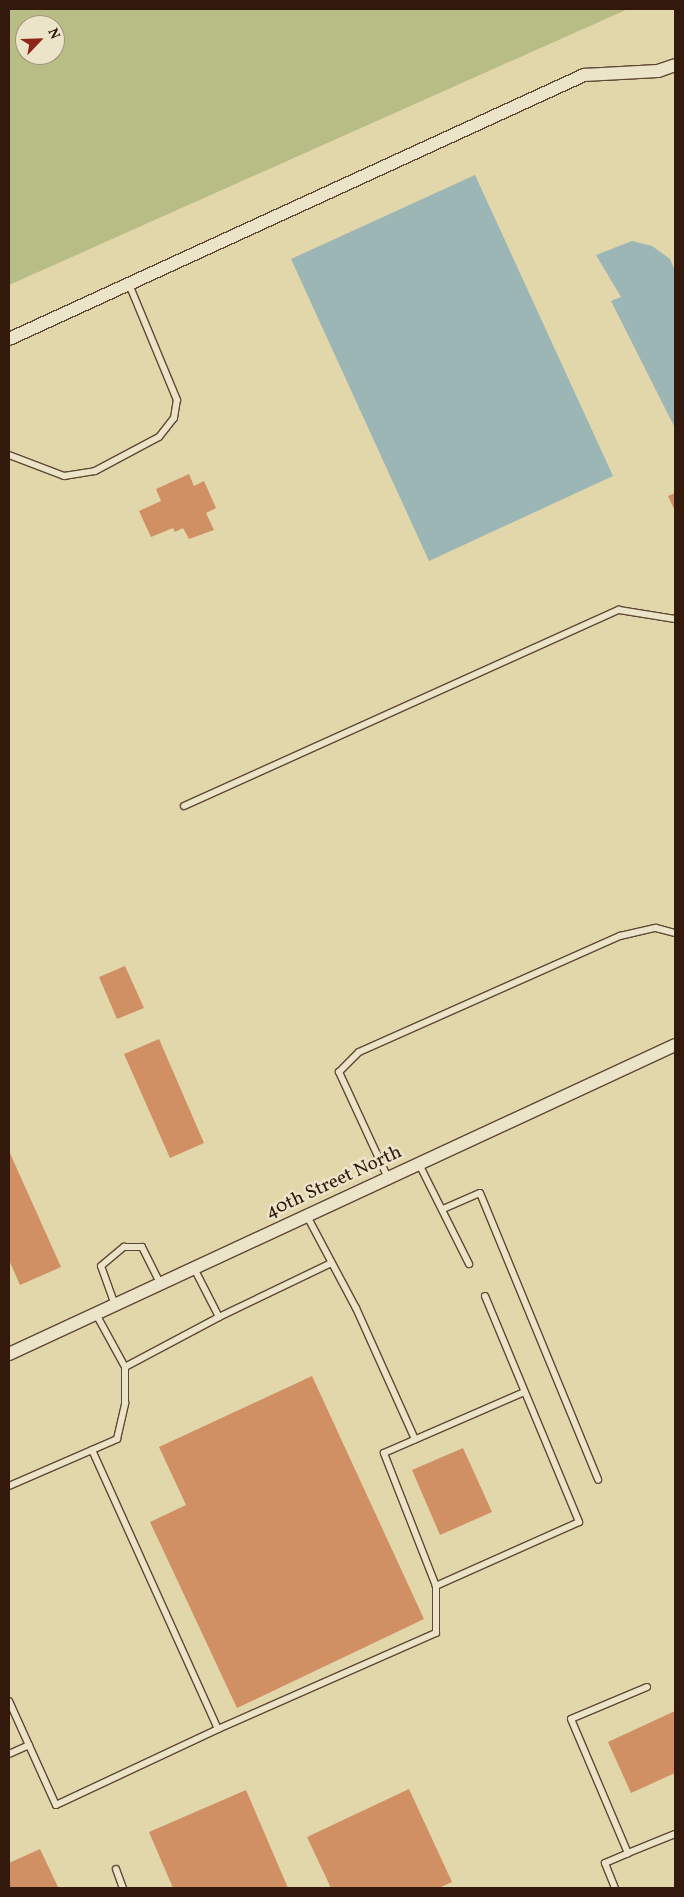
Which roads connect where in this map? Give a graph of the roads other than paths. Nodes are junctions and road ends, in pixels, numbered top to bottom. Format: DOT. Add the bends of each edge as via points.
graph roads {
  1 [pos="675,65"];
  2 [pos="129,284"];
  3 [pos="9,339"];
  4 [pos="9,454"];
  5 [pos="675,619"];
  6 [pos="184,806"];
  7 [pos="675,933"];
  8 [pos="675,1045"];
  9 [pos="420,1164"];
  10 [pos="388,1178"];
  11 [pos="443,1209"];
  12 [pos="307,1216"];
  13 [pos="331,1263"];
  14 [pos="469,1264"];
  15 [pos="195,1270"];
  16 [pos="160,1282"];
  17 [pos="485,1296"];
  18 [pos="115,1305"];
  19 [pos="96,1314"];
  20 [pos="219,1317"];
  21 [pos="9,1354"];
  22 [pos="125,1367"];
  23 [pos="524,1392"];
  24 [pos="415,1439"];
  25 [pos="92,1450"];
  26 [pos="598,1480"];
  27 [pos="9,1486"];
  28 [pos="436,1586"];
  29 [pos="647,1687"];
  30 [pos="9,1701"];
  31 [pos="218,1729"];
  32 [pos="29,1745"];
  33 [pos="9,1754"];
  34 [pos="675,1834"];
  35 [pos="628,1853"];
  36 [pos="116,1869"];
  37 [pos="123,1888"];
  38 [pos="615,1888"];
  1 -- 2 [label="street" via="658,71 584,75"];
  2 -- 3 [label="street"];
  2 -- 4 [label="lane" via="177,400 174,418 159,437 95,470 64,476"];
  5 -- 6 [label="lane" via="619,610"];
  7 -- 10 [label="lane" via="656,928 620,936 359,1052 339,1072"];
  8 -- 9 [label="street, 40th Street North"];
  9 -- 10 [label="street, 40th Street North"];
  9 -- 11 [label="lane"];
  10 -- 12 [label="street, 40th Street North"];
  11 -- 14 [label="lane"];
  11 -- 26 [label="lane" via="480,1193"];
  12 -- 13 [label="lane"];
  12 -- 15 [label="street, 40th Street North"];
  13 -- 20 [label="lane"];
  13 -- 24 [label="lane"];
  15 -- 16 [label="street, 40th Street North"];
  15 -- 20 [label="lane"];
  16 -- 18 [label="street, 40th Street North"];
  16 -- 18 [label="lane" via="142,1247 124,1247 101,1266"];
  17 -- 23 [label="lane"];
  18 -- 19 [label="street, 40th Street North"];
  19 -- 21 [label="street, 40th Street North"];
  19 -- 22 [label="lane"];
  20 -- 22 [label="lane"];
  22 -- 25 [label="lane" via="125,1403 117,1440"];
  23 -- 24 [label="lane"];
  23 -- 28 [label="lane" via="578,1522"];
  24 -- 28 [label="lane" via="384,1453"];
  25 -- 27 [label="lane"];
  25 -- 31 [label="lane"];
  28 -- 31 [label="lane" via="436,1633"];
  29 -- 35 [label="lane" via="571,1719"];
  30 -- 32 [label="lane"];
  31 -- 32 [label="lane" via="56,1805"];
  32 -- 33 [label="lane"];
  34 -- 35 [label="lane"];
  35 -- 38 [label="lane" via="605,1863"];
  36 -- 37 [label="lane"];
}
